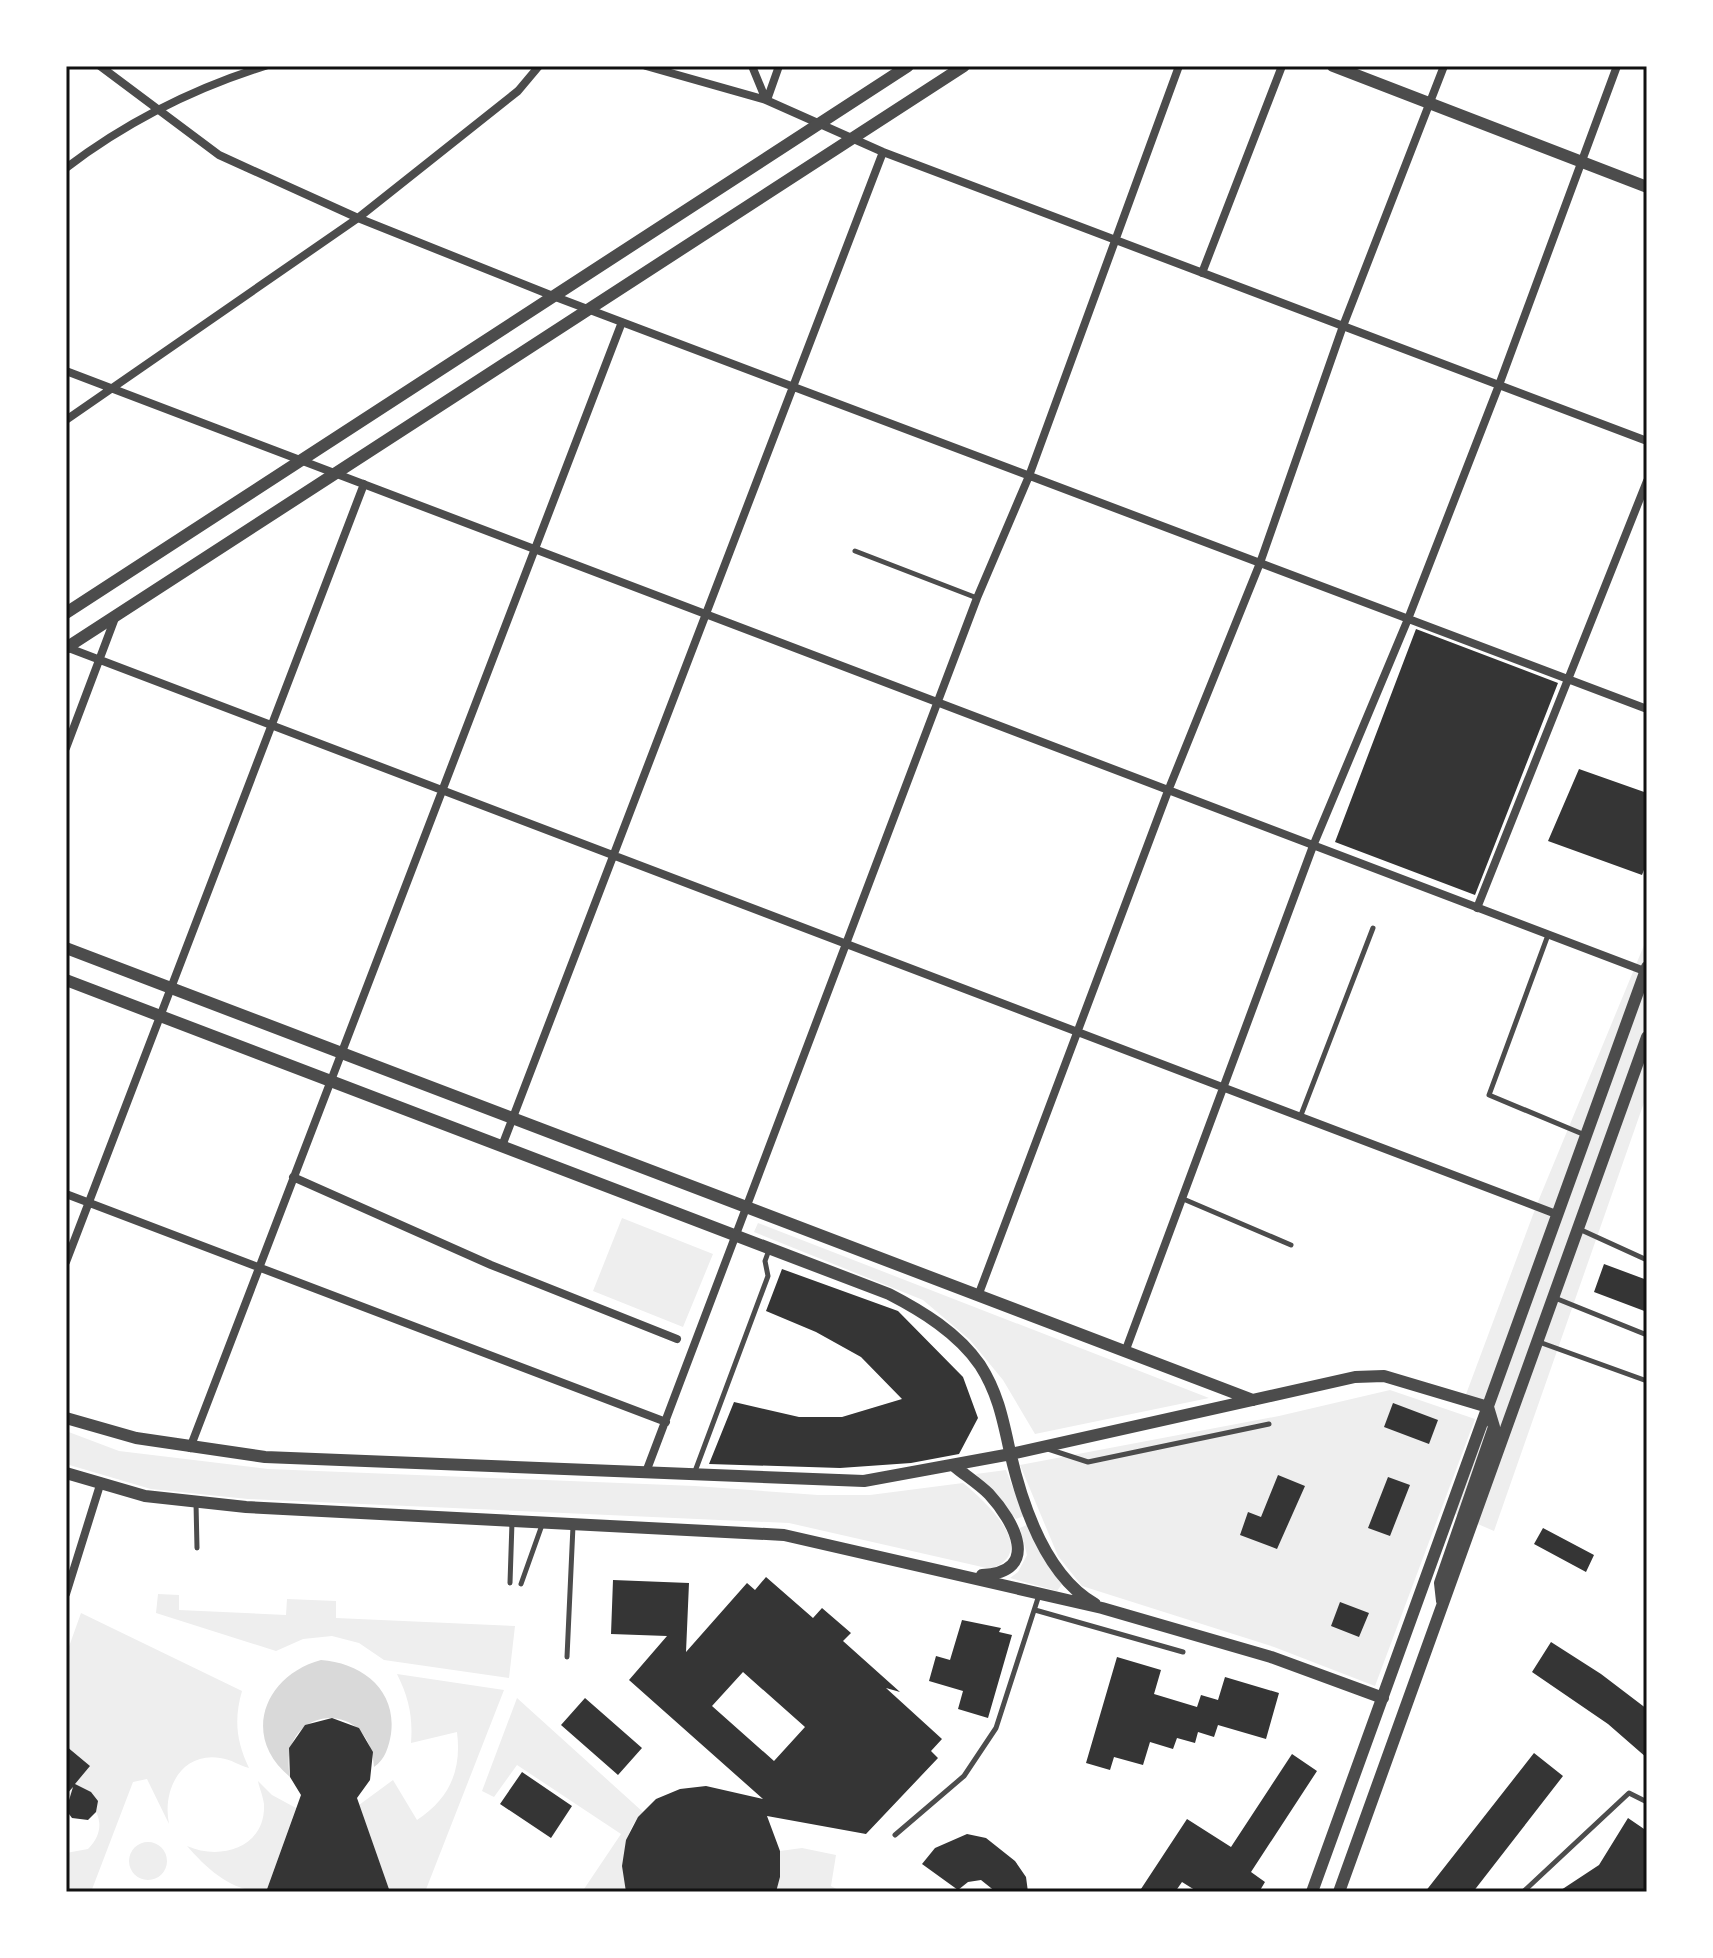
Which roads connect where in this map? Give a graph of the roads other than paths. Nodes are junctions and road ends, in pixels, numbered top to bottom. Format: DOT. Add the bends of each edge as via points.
graph roads {
  1 [pos="100,66"];
  2 [pos="265,66"];
  3 [pos="539,66"];
  4 [pos="646,66"];
  5 [pos="752,66"];
  6 [pos="779,66"];
  7 [pos="908,66"];
  8 [pos="964,66"];
  9 [pos="1179,66"];
  10 [pos="1282,66"];
  11 [pos="1444,66"];
  12 [pos="1617,66"];
  13 [pos="1340,67"];
  14 [pos="236,71"];
  15 [pos="766,100"];
  16 [pos="1431,102"];
  17 [pos="158,112"];
  18 [pos="819,124"];
  19 [pos="853,141"];
  20 [pos="883,152"];
  21 [pos="1580,161"];
  22 [pos="66,168"];
  23 [pos="1647,187"];
  24 [pos="358,218"];
  25 [pos="1116,241"];
  26 [pos="1202,273"];
  27 [pos="553,296"];
  28 [pos="590,310"];
  29 [pos="622,322"];
  30 [pos="1343,326"];
  31 [pos="66,371"];
  32 [pos="1499,385"];
  33 [pos="793,387"];
  34 [pos="109,390"];
  35 [pos="66,420"];
  36 [pos="1647,441"];
  37 [pos="301,460"];
  38 [pos="337,474"];
  39 [pos="1029,476"];
  40 [pos="1647,481"];
  41 [pos="364,484"];
  42 [pos="534,550"];
  43 [pos="855,551"];
  44 [pos="1260,563"];
  45 [pos="977,598"];
  46 [pos="66,613"];
  47 [pos="116,616"];
  48 [pos="705,616"];
  49 [pos="1408,619"];
  50 [pos="67,648"];
  51 [pos="100,659"];
  52 [pos="1570,680"];
  53 [pos="937,704"];
  54 [pos="1647,709"];
  55 [pos="272,726"];
  56 [pos="66,748"];
  57 [pos="442,791"];
  58 [pos="1168,791"];
  59 [pos="1313,846"];
  60 [pos="613,857"];
  61 [pos="1477,908"];
  62 [pos="1373,928"];
  63 [pos="1548,935"];
  64 [pos="846,946"];
  65 [pos="66,948"];
  66 [pos="1646,970"];
  67 [pos="66,980"];
  68 [pos="171,989"];
  69 [pos="160,1016"];
  70 [pos="1076,1032"];
  71 [pos="1647,1037"];
  72 [pos="341,1054"];
  73 [pos="331,1081"];
  74 [pos="1223,1087"];
  75 [pos="1301,1115"];
  76 [pos="512,1119"];
  77 [pos="1585,1135"];
  78 [pos="502,1146"];
  79 [pos="293,1177"];
  80 [pos="66,1194"];
  81 [pos="1180,1198"];
  82 [pos="89,1202"];
  83 [pos="746,1209"];
  84 [pos="1556,1214"];
  85 [pos="1579,1229"];
  86 [pos="736,1235"];
  87 [pos="1291,1245"];
  88 [pos="769,1249"];
  89 [pos="1647,1260"];
  90 [pos="66,1262"];
  91 [pos="259,1267"];
  92 [pos="978,1296"];
  93 [pos="1554,1298"];
  94 [pos="1647,1335"];
  95 [pos="677,1339"];
  96 [pos="1538,1342"];
  97 [pos="1125,1352"];
  98 [pos="1647,1381"];
  99 [pos="1253,1400"];
  100 [pos="1488,1407"];
  101 [pos="66,1418"];
  102 [pos="666,1422"];
  103 [pos="1269,1424"];
  104 [pos="1043,1447"];
  105 [pos="190,1448"];
  106 [pos="1011,1454"];
  107 [pos="954,1466"];
  108 [pos="646,1472"];
  109 [pos="66,1473"];
  110 [pos="694,1475"];
  111 [pos="100,1485"];
  112 [pos="196,1502"];
  113 [pos="512,1521"];
  114 [pos="543,1522"];
  115 [pos="573,1524"];
  116 [pos="197,1548"];
  117 [pos="967,1575"];
  118 [pos="510,1583"];
  119 [pos="521,1584"];
  120 [pos="66,1594"];
  121 [pos="1039,1594"];
  122 [pos="1442,1601"];
  123 [pos="1102,1608"];
  124 [pos="1035,1610"];
  125 [pos="1183,1652"];
  126 [pos="567,1657"];
  127 [pos="1383,1698"];
  128 [pos="1647,1802"];
  129 [pos="895,1835"];
  130 [pos="1312,1892"];
  131 [pos="1339,1892"];
  132 [pos="1523,1892"];
  1 -- 17 [label="street"];
  2 -- 14 [label="street"];
  3 -- 24 [label="street" via="518,91"];
  4 -- 15 [label="street"];
  5 -- 15 [label="street"];
  6 -- 15 [label="street"];
  7 -- 18 [label="street"];
  8 -- 19 [label="street"];
  9 -- 25 [label="street"];
  10 -- 26 [label="street"];
  11 -- 16 [label="street"];
  12 -- 21 [label="street"];
  13 -- 16 [label="street"];
  14 -- 17 [label="street"];
  15 -- 18 [label="street"];
  16 -- 21 [label="street"];
  16 -- 30 [label="street"];
  17 -- 22 [label="street"];
  17 -- 24 [label="street" via="251,172"];
  18 -- 19 [label="street"];
  18 -- 27 [label="street"];
  19 -- 20 [label="street"];
  19 -- 28 [label="street"];
  20 -- 25 [label="street"];
  20 -- 33 [label="street"];
  21 -- 23 [label="street"];
  21 -- 32 [label="street"];
  24 -- 27 [label="street"];
  24 -- 34 [label="street"];
  25 -- 26 [label="street"];
  25 -- 39 [label="street"];
  26 -- 30 [label="street"];
  27 -- 28 [label="street"];
  27 -- 37 [label="street"];
  28 -- 29 [label="street"];
  28 -- 38 [label="street"];
  29 -- 33 [label="street"];
  29 -- 42 [label="street"];
  30 -- 32 [label="street"];
  30 -- 44 [label="street"];
  31 -- 34 [label="street"];
  32 -- 36 [label="street"];
  32 -- 49 [label="street"];
  33 -- 39 [label="street"];
  33 -- 48 [label="street"];
  34 -- 35 [label="street"];
  34 -- 37 [label="street"];
  37 -- 38 [label="street"];
  37 -- 46 [label="street"];
  38 -- 41 [label="street"];
  38 -- 47 [label="street"];
  39 -- 44 [label="street"];
  39 -- 45 [label="street"];
  40 -- 52 [label="street"];
  41 -- 42 [label="street"];
  41 -- 55 [label="street"];
  42 -- 48 [label="street"];
  42 -- 57 [label="street"];
  43 -- 45 [label="lane"];
  44 -- 49 [label="street"];
  44 -- 58 [label="street"];
  45 -- 53 [label="street"];
  47 -- 50 [label="street"];
  47 -- 51 [label="street"];
  48 -- 53 [label="street"];
  48 -- 60 [label="street"];
  49 -- 52 [label="street"];
  49 -- 59 [label="street"];
  50 -- 51 [label="street"];
  51 -- 55 [label="street"];
  51 -- 56 [label="street"];
  52 -- 54 [label="street"];
  52 -- 61 [label="street"];
  53 -- 58 [label="street"];
  53 -- 64 [label="street"];
  55 -- 57 [label="street"];
  55 -- 68 [label="street"];
  57 -- 60 [label="street"];
  57 -- 72 [label="street"];
  58 -- 59 [label="street"];
  58 -- 70 [label="street"];
  59 -- 61 [label="street"];
  59 -- 74 [label="street"];
  60 -- 64 [label="street"];
  60 -- 76 [label="street"];
  61 -- 63 [label="street"];
  62 -- 75 [label="lane"];
  63 -- 66 [label="street"];
  63 -- 77 [label="lane" via="1489,1095"];
  64 -- 70 [label="street"];
  64 -- 83 [label="street"];
  65 -- 68 [label="street"];
  66 -- 77 [label="street"];
  67 -- 69 [label="street"];
  68 -- 69 [label="street"];
  68 -- 72 [label="street"];
  69 -- 73 [label="street"];
  69 -- 82 [label="street"];
  70 -- 74 [label="street"];
  70 -- 92 [label="street"];
  71 -- 85 [label="street"];
  72 -- 73 [label="street"];
  72 -- 76 [label="street"];
  73 -- 78 [label="street"];
  73 -- 79 [label="street"];
  74 -- 75 [label="street"];
  74 -- 81 [label="street"];
  75 -- 84 [label="street"];
  76 -- 78 [label="street"];
  76 -- 83 [label="street"];
  77 -- 84 [label="street"];
  78 -- 86 [label="street"];
  79 -- 91 [label="street"];
  79 -- 95 [label="street" via="491,1265"];
  80 -- 82 [label="street"];
  81 -- 87 [label="lane"];
  81 -- 97 [label="street"];
  82 -- 90 [label="street"];
  82 -- 91 [label="street"];
  83 -- 86 [label="street"];
  83 -- 92 [label="street"];
  84 -- 100 [label="street"];
  85 -- 89 [label="lane"];
  85 -- 93 [label="street"];
  86 -- 88 [label="street"];
  86 -- 102 [label="street"];
  88 -- 106 [label="street" via="889,1294 939,1323 978,1363 991,1385"];
  88 -- 110 [label="lane" via="768,1276"];
  91 -- 102 [label="street"];
  91 -- 105 [label="street"];
  92 -- 97 [label="street"];
  93 -- 94 [label="lane"];
  93 -- 96 [label="street"];
  96 -- 98 [label="lane"];
  96 -- 122 [label="street"];
  97 -- 99 [label="street"];
  99 -- 100 [label="street" via="1355,1377 1384,1376"];
  99 -- 104 [label="street"];
  100 -- 122 [label="street" via="1494,1427 1440,1583"];
  100 -- 127 [label="street"];
  101 -- 105 [label="street"];
  102 -- 108 [label="street"];
  103 -- 104 [label="lane" via="1088,1462"];
  104 -- 106 [label="street"];
  105 -- 108 [label="street" via="265,1457"];
  106 -- 107 [label="street"];
  106 -- 123 [label="street" via="1057,1568"];
  107 -- 110 [label="street" via="864,1481"];
  107 -- 117 [label="street" via="988,1493 1019,1545 1014,1564 1006,1570"];
  108 -- 110 [label="street"];
  109 -- 111 [label="street"];
  111 -- 112 [label="street"];
  111 -- 120 [label="street"];
  112 -- 113 [label="street"];
  112 -- 116 [label="lane"];
  113 -- 114 [label="street"];
  113 -- 118 [label="lane"];
  114 -- 115 [label="street"];
  114 -- 119 [label="lane"];
  115 -- 117 [label="street" via="784,1535"];
  115 -- 126 [label="lane"];
  117 -- 121 [label="street"];
  121 -- 123 [label="street"];
  121 -- 124 [label="lane"];
  122 -- 131 [label="street"];
  123 -- 127 [label="street" via="1271,1657"];
  124 -- 125 [label="lane"];
  124 -- 129 [label="lane" via="996,1728 964,1776"];
  127 -- 130 [label="street"];
  128 -- 132 [label="lane" via="1629,1793"];
}
